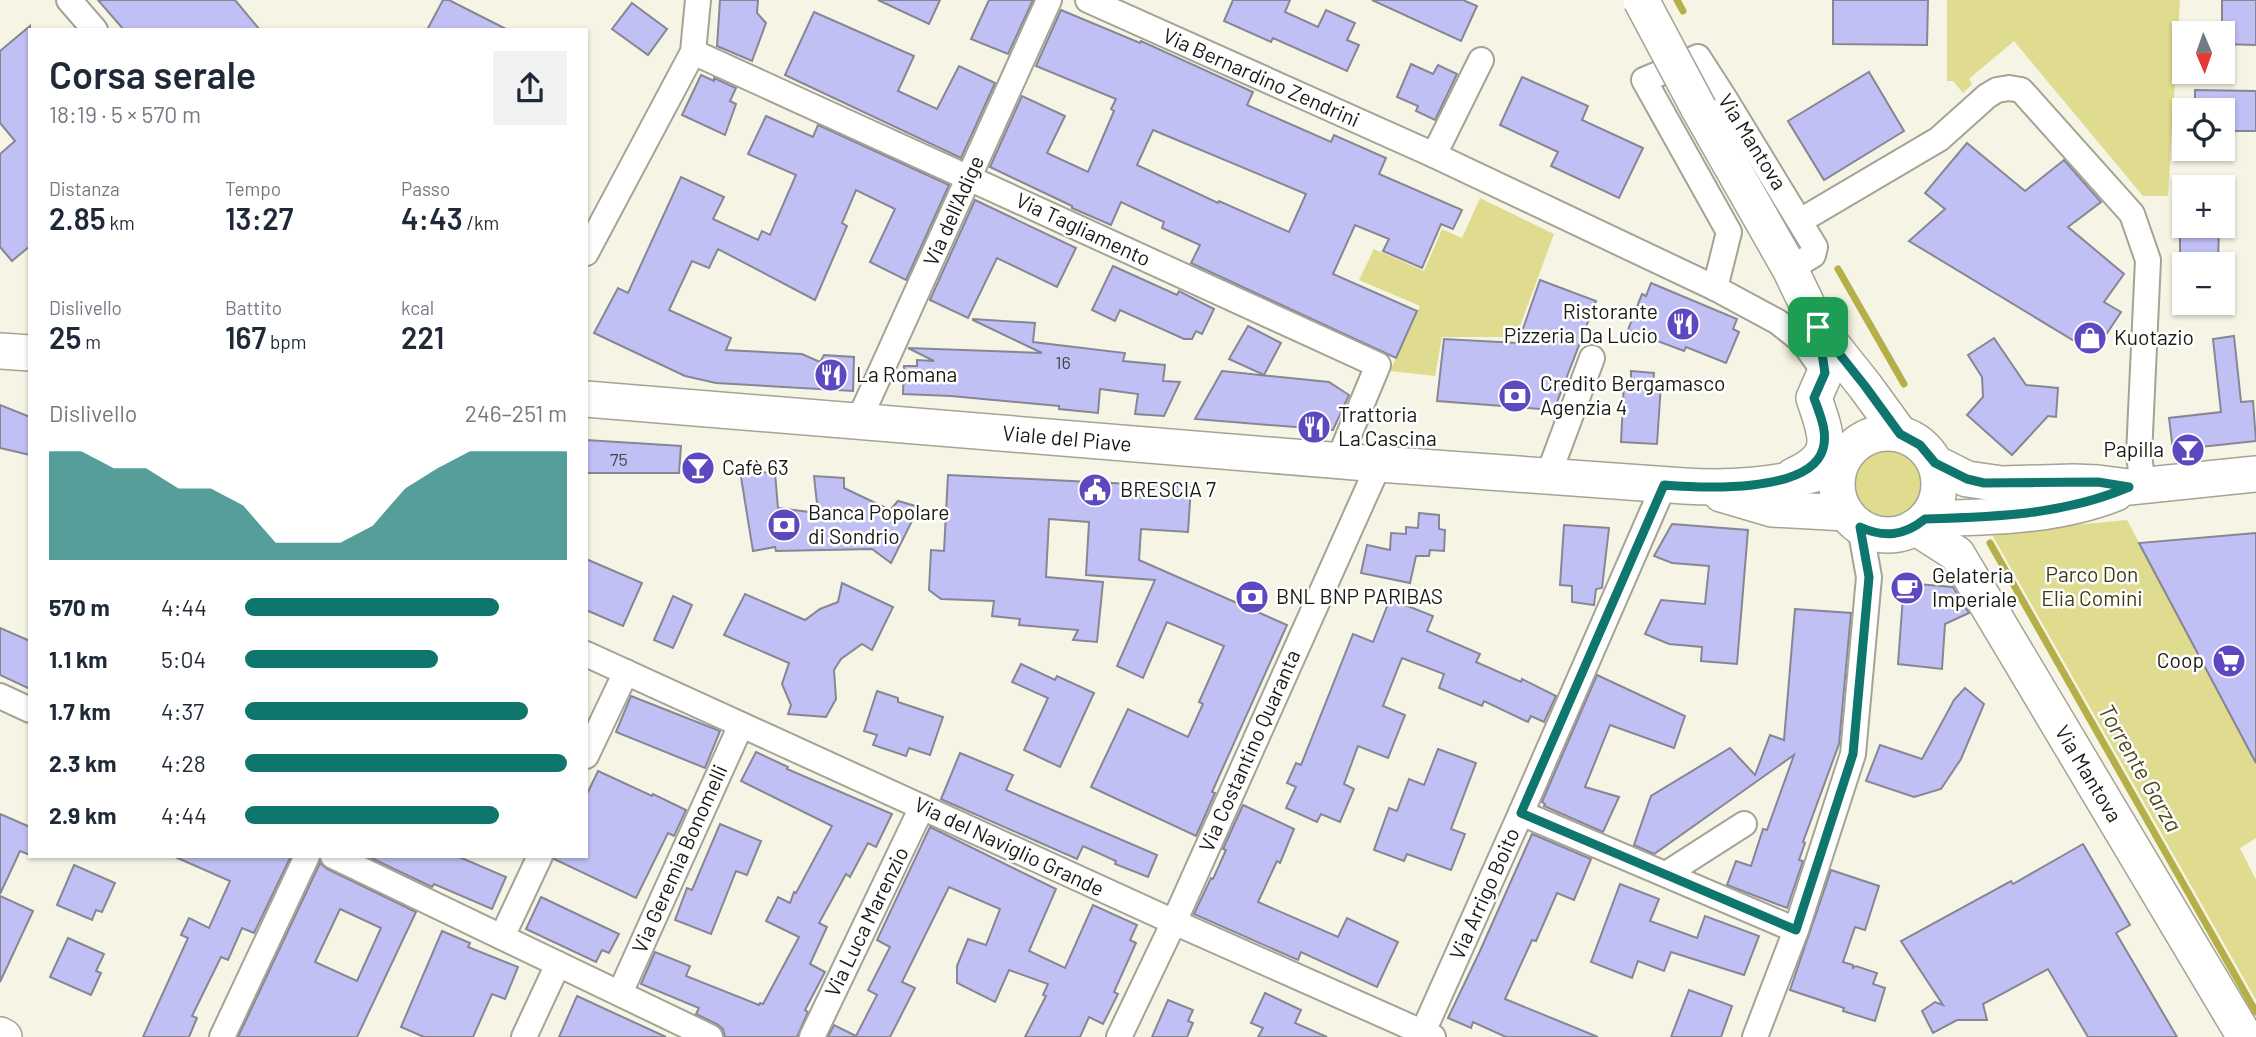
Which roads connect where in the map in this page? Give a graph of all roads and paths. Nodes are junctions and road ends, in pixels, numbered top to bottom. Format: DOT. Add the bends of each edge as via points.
graph roads {
  1 [pos="69,0"];
  2 [pos="698,0"];
  3 [pos="1049,0"];
  4 [pos="1088,0"];
  5 [pos="1640,0"];
  6 [pos="93,28"];
  7 [pos="693,52"];
  8 [pos="1481,60"];
  9 [pos="1434,156"];
  10 [pos="969,178"];
  11 [pos="1800,221"];
  12 [pos="588,249"];
  13 [pos="1790,269"];
  14 [pos="1714,289"];
  15 [pos="1818,327"];
  16 [pos="0,351"];
  17 [pos="28,353"];
  18 [pos="1592,358"];
  19 [pos="1825,373"];
  20 [pos="588,399"];
  21 [pos="858,422"];
  22 [pos="1900,434"];
  23 [pos="1845,457"];
  24 [pos="1338,461"];
  25 [pos="1935,463"];
  26 [pos="1379,464"];
  27 [pos="2256,474"];
  28 [pos="1548,476"];
  29 [pos="1781,481"];
  30 [pos="1679,486"];
  31 [pos="2136,487"];
  32 [pos="1853,520"];
  33 [pos="1920,523"];
  34 [pos="588,655"];
  35 [pos="626,672"];
  36 [pos="0,696"];
  37 [pos="28,709"];
  38 [pos="741,725"];
  39 [pos="588,752"];
  40 [pos="922,807"];
  41 [pos="1521,813"];
  42 [pos="1744,824"];
  43 [pos="306,858"];
  44 [pos="337,858"];
  45 [pos="539,858"];
  46 [pos="1666,874"];
  47 [pos="1174,922"];
  48 [pos="1796,930"];
  49 [pos="502,937"];
  50 [pos="558,964"];
  51 [pos="620,993"];
  52 [pos="1428,1035"];
  53 [pos="222,1037"];
  54 [pos="524,1037"];
  55 [pos="710,1037"];
  56 [pos="812,1037"];
  57 [pos="1119,1037"];
  58 [pos="1755,1037"];
  59 [pos="2245,1037"];
  1 -- 6 [label="street"];
  2 -- 7 [label="street"];
  3 -- 10 [label="street, Via dell'Adige"];
  4 -- 9 [label="street, Via Bernardino Zendrini"];
  5 -- 13 [label="main road, bridge"];
  7 -- 10 [label="street, Via Tagliamento"];
  7 -- 12 [label="street"];
  8 -- 9 [label="street"];
  9 -- 14 [label="street, Via Bernardino Zendrini"];
  10 -- 21 [label="street, Via dell'Adige"];
  10 -- 24 [label="street, Via Tagliamento" via="1378,365"];
  11 -- 13 [label="street, Via Mantova" via="1815,251"];
  11 -- 14 [label="street, Via Mantova" via="1698,57 1644,80 1729,232"];
  11 -- 31 [label="street" via="1939,139 1997,90 2021,90 2132,214 2148,260"];
  13 -- 15 [label="main road"];
  14 -- 19 [label="street, Via Bernardino Zendrini" via="1778,322 1803,342"];
  15 -- 19 [label="main road"];
  15 -- 22 [label="main road"];
  16 -- 17 [label="main road"];
  18 -- 28 [label="street"];
  19 -- 23 [label="main road" via="1849,427"];
  19 -- 29 [label="main road" via="1814,398 1826,435 1823,451 1817,462"];
  20 -- 21 [label="main road, Viale del Piave"];
  21 -- 24 [label="main road, Viale del Piave"];
  22 -- 23 [label="main road" via="1873,435"];
  22 -- 25 [label="main road" via="1920,445"];
  23 -- 29 [label="main road, Viale del Piave" via="1811,476"];
  23 -- 32 [label="main road" via="1837,481 1839,498"];
  24 -- 26 [label="main road, Viale del Piave"];
  25 -- 31 [label="main road" via="1984,483 2098,482"];
  25 -- 33 [label="main road" via="1938,492"];
  26 -- 28 [label="main road, Viale del Piave"];
  26 -- 47 [label="street, Via Costantino Quaranta"];
  27 -- 31 [label="main road"];
  28 -- 30 [label="main road, Viale del Piave"];
  29 -- 30 [label="main road, Viale del Piave"];
  30 -- 32 [label="main road, Viale del Piave" via="1772,509"];
  30 -- 41 [label="street, Via Arrigo Boito"];
  31 -- 33 [label="main road" via="2055,509"];
  32 -- 33 [label="main road" via="1873,533 1887,535"];
  32 -- 48 [label="street" via="1869,577 1853,754"];
  33 -- 59 [label="main road, Via Mantova" via="1957,554"];
  34 -- 35 [label="street, Via del Naviglio Grande"];
  35 -- 38 [label="street, Via del Naviglio Grande"];
  35 -- 39 [label="street"];
  36 -- 37 [label="street"];
  38 -- 40 [label="street, Via del Naviglio Grande"];
  38 -- 51 [label="street, Via Geremia Bonomelli"];
  40 -- 47 [label="street, Via del Naviglio Grande"];
  40 -- 56 [label="street, Via Luca Marenzio"];
  41 -- 46 [label="street"];
  41 -- 52 [label="street, Via Arrigo Boito"];
  42 -- 46 [label="street"];
  43 -- 53 [label="street"];
  44 -- 49 [label="street"];
  45 -- 49 [label="street"];
  46 -- 48 [label="street"];
  47 -- 52 [label="street, Via del Naviglio Grande"];
  47 -- 57 [label="street, Via Costantino Quaranta"];
  48 -- 58 [label="street"];
  49 -- 50 [label="street"];
  50 -- 51 [label="street"];
  50 -- 54 [label="street"];
  51 -- 55 [label="street"];
}
